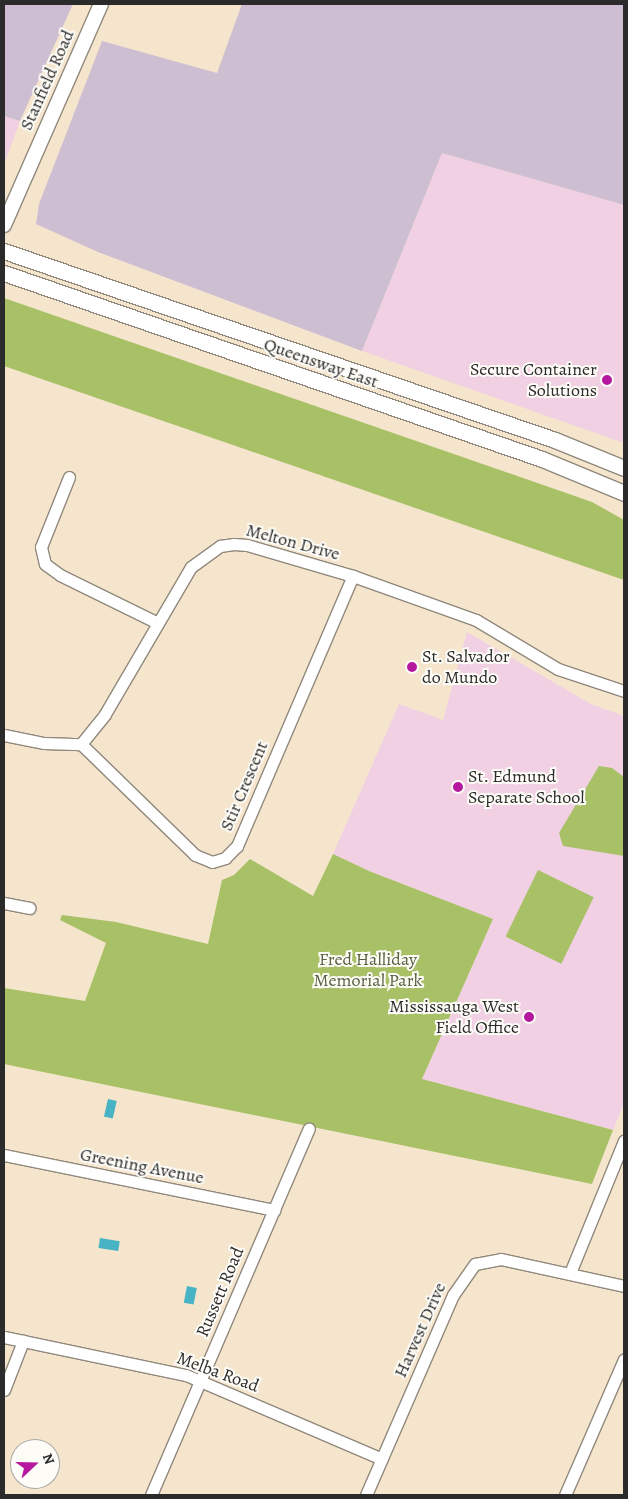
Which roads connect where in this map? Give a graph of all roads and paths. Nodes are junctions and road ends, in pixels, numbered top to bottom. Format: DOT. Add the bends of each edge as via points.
graph roads {
  1 [pos="101,4"];
  2 [pos="4,225"];
  3 [pos="4,251"];
  4 [pos="4,273"];
  5 [pos="624,468"];
  6 [pos="69,477"];
  7 [pos="624,493"];
  8 [pos="353,576"];
  9 [pos="158,623"];
  10 [pos="624,691"];
  11 [pos="4,736"];
  12 [pos="81,744"];
  13 [pos="4,903"];
  14 [pos="30,908"];
  15 [pos="309,1129"];
  16 [pos="624,1141"];
  17 [pos="4,1155"];
  18 [pos="274,1210"];
  19 [pos="570,1272"];
  20 [pos="624,1286"];
  21 [pos="4,1337"];
  22 [pos="23,1341"];
  23 [pos="624,1359"];
  24 [pos="202,1380"];
  25 [pos="4,1390"];
  26 [pos="382,1459"];
  27 [pos="151,1495"];
  28 [pos="366,1495"];
  29 [pos="565,1495"];
  1 -- 2 [label="street, Stanfield Road"];
  3 -- 5 [label="main road, Queensway East" via="538,434"];
  4 -- 7 [label="main road, Queensway East" via="542,459"];
  6 -- 9 [label="street" via="42,544 43,561 60,576"];
  8 -- 9 [label="street, Melton Drive" via="247,545 220,546 191,566"];
  8 -- 10 [label="street, Melton Drive" via="476,620 558,669"];
  8 -- 12 [label="street, Stir Crescent" via="237,846 224,858 212,862 195,855"];
  9 -- 12 [label="street, Melton Drive" via="105,714"];
  11 -- 12 [label="street" via="44,743"];
  13 -- 14 [label="street"];
  15 -- 18 [label="street, Russett Road"];
  16 -- 19 [label="street"];
  17 -- 18 [label="street, Greening Avenue"];
  18 -- 24 [label="street, Russett Road"];
  19 -- 20 [label="street, Harvest Drive"];
  19 -- 26 [label="street, Harvest Drive" via="502,1260 475,1264 453,1295"];
  21 -- 22 [label="street, Melba Road"];
  22 -- 24 [label="street, Melba Road"];
  22 -- 25 [label="street"];
  23 -- 29 [label="street"];
  24 -- 26 [label="street, Melba Road"];
  24 -- 27 [label="street, Russett Road"];
  26 -- 28 [label="street, Harvest Drive"];
}
